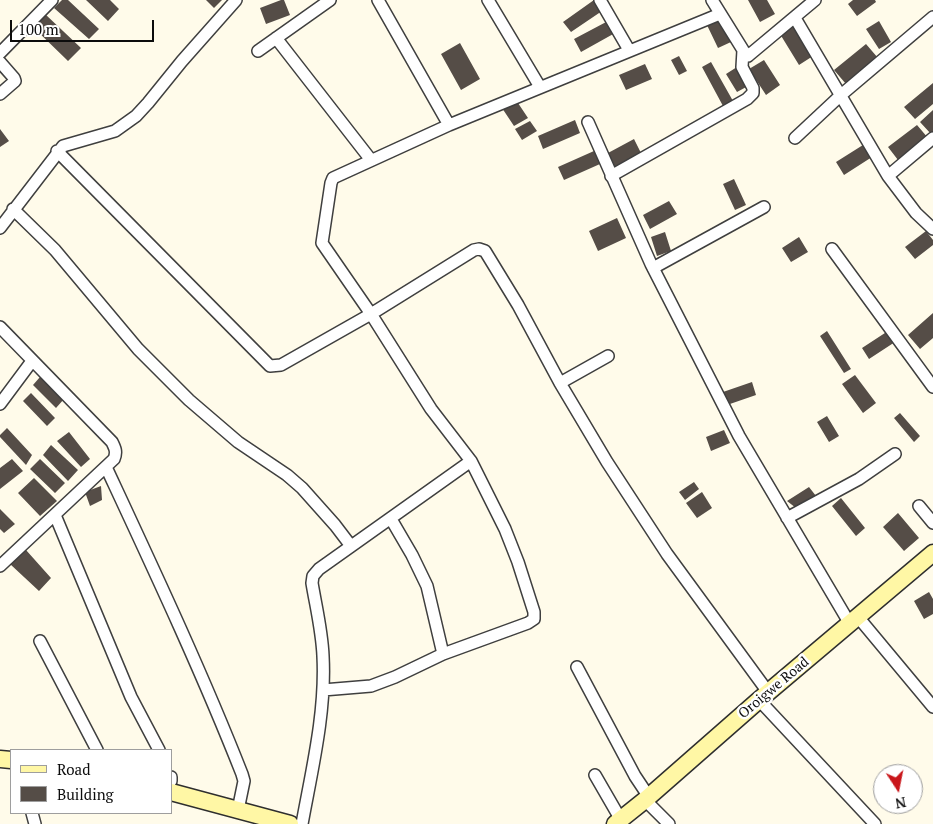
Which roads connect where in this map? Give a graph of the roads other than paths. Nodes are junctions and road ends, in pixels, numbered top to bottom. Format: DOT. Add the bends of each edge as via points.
graph roads {
  1 [pos="52,0"];
  2 [pos="236,0"];
  3 [pos="330,0"];
  4 [pos="378,0"];
  5 [pos="488,0"];
  6 [pos="600,0"];
  7 [pos="712,0"];
  8 [pos="815,0"];
  9 [pos="720,14"];
  10 [pos="933,17"];
  11 [pos="795,18"];
  12 [pos="276,38"];
  13 [pos="629,50"];
  14 [pos="743,50"];
  15 [pos="258,51"];
  16 [pos="0,53"];
  17 [pos="0,62"];
  18 [pos="540,87"];
  19 [pos="0,94"];
  20 [pos="841,95"];
  21 [pos="588,122"];
  22 [pos="449,125"];
  23 [pos="795,138"];
  24 [pos="931,143"];
  25 [pos="57,151"];
  26 [pos="371,160"];
  27 [pos="611,176"];
  28 [pos="888,176"];
  29 [pos="764,207"];
  30 [pos="13,209"];
  31 [pos="0,228"];
  32 [pos="933,229"];
  33 [pos="832,249"];
  34 [pos="654,268"];
  35 [pos="371,314"];
  36 [pos="0,327"];
  37 [pos="608,356"];
  38 [pos="32,361"];
  39 [pos="560,383"];
  40 [pos="933,387"];
  41 [pos="0,404"];
  42 [pos="895,454"];
  43 [pos="471,461"];
  44 [pos="106,467"];
  45 [pos="919,506"];
  46 [pos="55,515"];
  47 [pos="787,518"];
  48 [pos="391,519"];
  49 [pos="933,523"];
  50 [pos="350,546"];
  51 [pos="933,553"];
  52 [pos="0,566"];
  53 [pos="854,620"];
  54 [pos="40,641"];
  55 [pos="443,654"];
  56 [pos="577,667"];
  57 [pos="322,690"];
  58 [pos="764,696"];
  59 [pos="933,708"];
  60 [pos="96,749"];
  61 [pos="158,749"];
  62 [pos="595,775"];
  63 [pos="172,792"];
  64 [pos="647,799"];
  65 [pos="238,810"];
  66 [pos="618,822"];
  67 [pos="284,823"];
  68 [pos="302,824"];
  69 [pos="669,824"];
  70 [pos="876,824"];
  1 -- 16 [label="street"];
  2 -- 25 [label="street" via="136,116 115,131 66,144"];
  3 -- 12 [label="street"];
  4 -- 22 [label="street"];
  5 -- 18 [label="street"];
  6 -- 13 [label="street"];
  7 -- 9 [label="street"];
  8 -- 11 [label="street"];
  9 -- 13 [label="street"];
  9 -- 14 [label="street"];
  10 -- 20 [label="street"];
  11 -- 14 [label="street" via="751,55 746,55"];
  11 -- 20 [label="street"];
  12 -- 15 [label="street"];
  12 -- 26 [label="street"];
  13 -- 18 [label="street"];
  14 -- 27 [label="street" via="742,67 753,88 747,99"];
  17 -- 19 [label="street" via="15,81"];
  18 -- 22 [label="street"];
  20 -- 23 [label="street"];
  20 -- 28 [label="street"];
  21 -- 27 [label="street"];
  22 -- 26 [label="street"];
  24 -- 28 [label="street"];
  25 -- 30 [label="street"];
  25 -- 35 [label="street" via="270,366 281,365"];
  26 -- 35 [label="street" via="333,178 322,239"];
  27 -- 34 [label="street"];
  28 -- 32 [label="street" via="916,213"];
  29 -- 34 [label="street"];
  30 -- 31 [label="street"];
  30 -- 50 [label="street" via="55,250 138,349 189,400 238,442 302,488"];
  33 -- 40 [label="street"];
  34 -- 47 [label="street" via="739,436"];
  35 -- 39 [label="street" via="474,250 485,251"];
  35 -- 43 [label="street" via="431,409"];
  36 -- 38 [label="street"];
  37 -- 39 [label="street"];
  38 -- 41 [label="street"];
  38 -- 44 [label="street" via="112,442 116,454"];
  39 -- 58 [label="street" via="607,462"];
  42 -- 47 [label="street" via="859,479"];
  43 -- 48 [label="street"];
  43 -- 55 [label="street" via="518,562 534,619"];
  44 -- 46 [label="street"];
  44 -- 65 [label="street" via="196,662 242,774 244,781"];
  45 -- 49 [label="street"];
  46 -- 52 [label="street"];
  46 -- 61 [label="street" via="128,689"];
  47 -- 53 [label="street"];
  48 -- 50 [label="street"];
  48 -- 55 [label="street" via="427,586"];
  50 -- 57 [label="street" via="313,576 323,643"];
  51 -- 53 [label="street, Oroigwe Road"];
  53 -- 58 [label="street, Oroigwe Road"];
  53 -- 59 [label="street"];
  54 -- 60 [label="street"];
  55 -- 57 [label="street" via="371,686"];
  56 -- 64 [label="street"];
  57 -- 68 [label="street" via="316,750"];
  58 -- 64 [label="street, Oroigwe Road"];
  58 -- 70 [label="street"];
  62 -- 66 [label="street"];
  63 -- 65 [label="street"];
  64 -- 66 [label="street, Oroigwe Road"];
  64 -- 69 [label="street"];
  65 -- 67 [label="street"];
}
